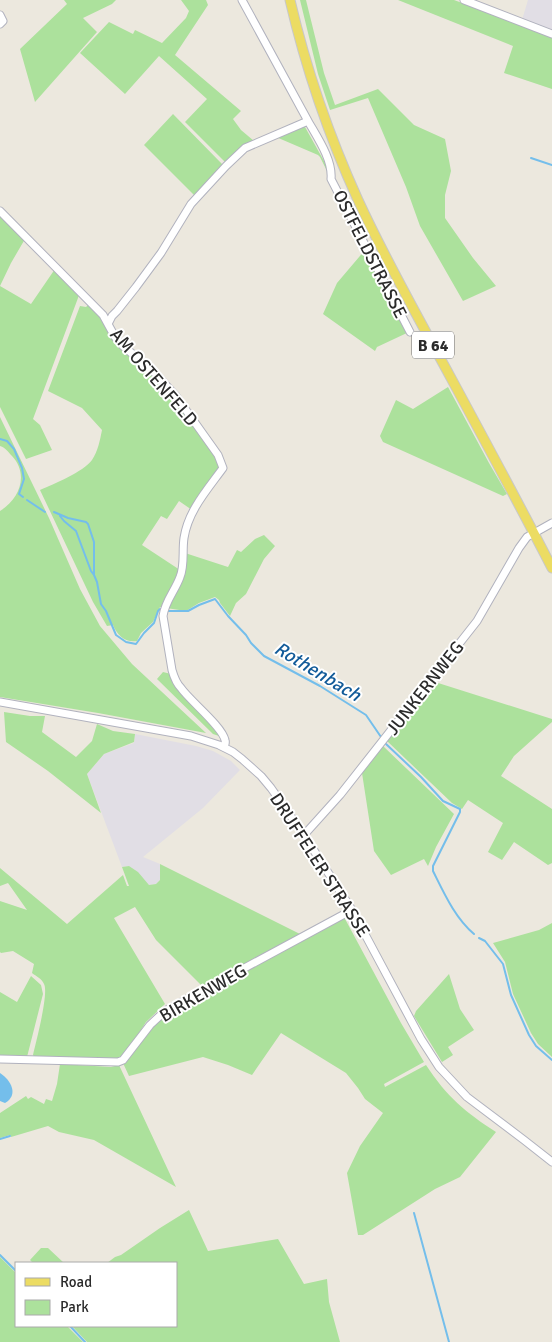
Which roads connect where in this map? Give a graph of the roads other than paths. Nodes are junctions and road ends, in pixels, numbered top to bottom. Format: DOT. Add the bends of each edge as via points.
graph roads {
  1 [pos="242,0"];
  2 [pos="290,0"];
  3 [pos="464,0"];
  4 [pos="0,15"];
  5 [pos="0,24"];
  6 [pos="552,34"];
  7 [pos="308,121"];
  8 [pos="0,211"];
  9 [pos="103,315"];
  10 [pos="112,316"];
  11 [pos="108,324"];
  12 [pos="410,332"];
  13 [pos="552,523"];
  14 [pos="534,533"];
  15 [pos="552,568"];
  16 [pos="0,702"];
  17 [pos="224,748"];
  18 [pos="304,835"];
  19 [pos="352,910"];
  20 [pos="0,1059"];
  21 [pos="552,1162"];
  1 -- 7 [label="street, OSTFELDSTRASSE"];
  2 -- 14 [label="main road, B 64" via="324,117 358,200 391,268"];
  3 -- 6 [label="street"];
  4 -- 5 [label="street" via="3,21"];
  7 -- 10 [label="street" via="245,148 226,166 190,204 161,253"];
  7 -- 12 [label="street, OSTFELDSTRASSE" via="329,162 331,179"];
  8 -- 9 [label="street"];
  9 -- 10 [label="street"];
  9 -- 11 [label="street, AM OSTENFELD"];
  10 -- 11 [label="street, AM OSTENFELD"];
  11 -- 17 [label="street, AM OSTENFELD" via="122,345 176,396 222,462 223,468 187,523 181,576 163,616 175,678 182,691 222,734"];
  13 -- 14 [label="street, JUNKERNWEG"];
  14 -- 15 [label="main road, B 64"];
  14 -- 18 [label="street, JUNKERNWEG" via="519,548 477,621 340,795"];
  16 -- 17 [label="street, DRUFFELER STRASSE" via="171,732"];
  17 -- 18 [label="street, DRUFFELER STRASSE" via="260,776"];
  18 -- 19 [label="street, DRUFFELER STRASSE"];
  19 -- 20 [label="street, BIRKENWEG" via="165,1011 123,1060"];
  19 -- 21 [label="street, DRUFFELER STRASSE" via="439,1067 467,1096"];
}
